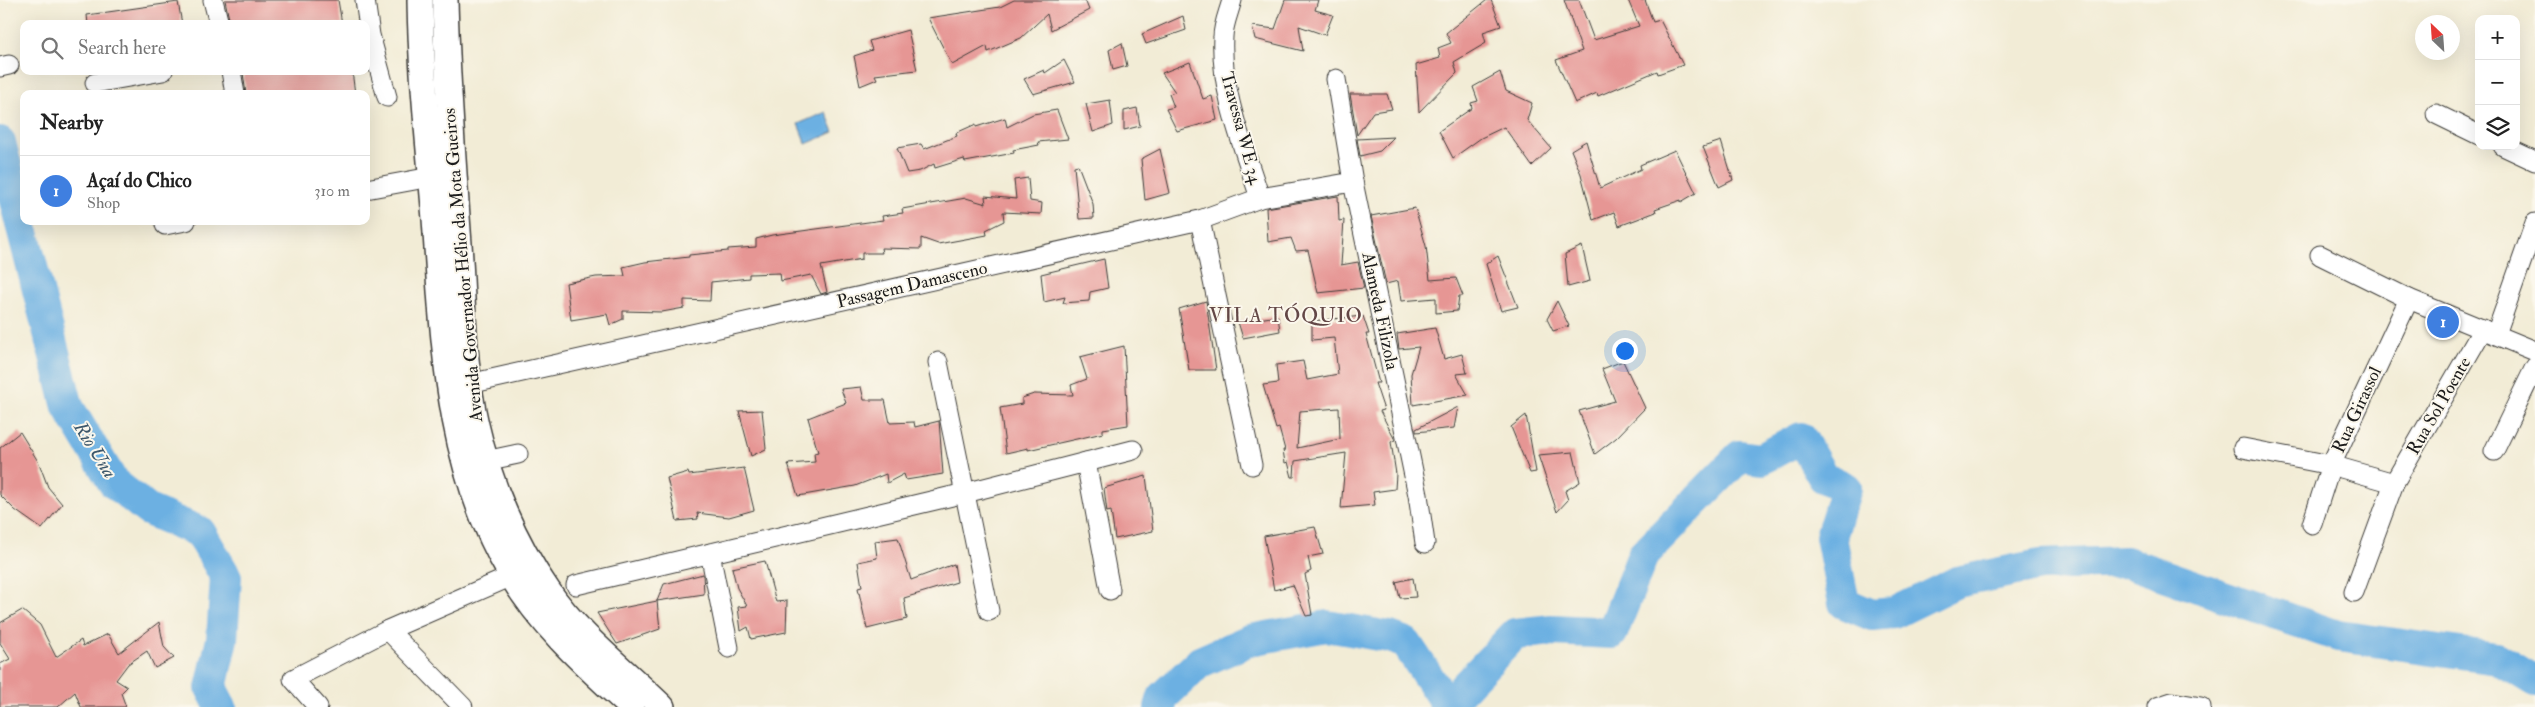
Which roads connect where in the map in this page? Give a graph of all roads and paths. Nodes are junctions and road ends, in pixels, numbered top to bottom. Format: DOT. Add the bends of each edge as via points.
graph roads {
  1 [pos="213,0"];
  2 [pos="365,0"];
  3 [pos="420,0"];
  4 [pos="445,0"];
  5 [pos="1232,0"];
  6 [pos="218,20"];
  7 [pos="367,20"];
  8 [pos="370,42"];
  9 [pos="140,75"];
  10 [pos="232,75"];
  11 [pos="1336,78"];
  12 [pos="95,83"];
  13 [pos="234,90"];
  14 [pos="387,97"];
  15 [pos="2436,114"];
  16 [pos="2475,132"];
  17 [pos="2512,150"];
  18 [pos="2535,161"];
  19 [pos="431,178"];
  20 [pos="1353,182"];
  21 [pos="370,188"];
  22 [pos="1260,198"];
  23 [pos="1200,220"];
  24 [pos="2535,223"];
  25 [pos="2320,255"];
  26 [pos="2409,299"];
  27 [pos="2490,332"];
  28 [pos="2535,351"];
  29 [pos="938,362"];
  30 [pos="2535,367"];
  31 [pos="470,384"];
  32 [pos="2243,448"];
  33 [pos="1133,450"];
  34 [pos="2494,451"];
  35 [pos="518,454"];
  36 [pos="485,461"];
  37 [pos="1086,462"];
  38 [pos="1252,465"];
  39 [pos="2331,465"];
  40 [pos="2394,483"];
  41 [pos="965,493"];
  42 [pos="2312,524"];
  43 [pos="1425,542"];
  44 [pos="710,553"];
  45 [pos="512,576"];
  46 [pos="576,585"];
  47 [pos="1110,590"];
  48 [pos="2354,592"];
  49 [pos="989,611"];
  50 [pos="388,630"];
  51 [pos="729,648"];
  52 [pos="2164,705"];
  53 [pos="318,707"];
  54 [pos="463,707"];
  55 [pos="631,707"];
  56 [pos="662,707"];
  57 [pos="2201,707"];
  1 -- 6 [label="street"];
  2 -- 7 [label="street"];
  3 -- 19 [label="main road, Avenida Governador Hélio da Mota Gueiros"];
  4 -- 31 [label="main road, Avenida Governador Hélio da Mota Gueiros" via="453,163"];
  5 -- 22 [label="street, Travessa WE 34" via="1223,35 1223,71"];
  8 -- 14 [label="street"];
  9 -- 12 [label="street"];
  10 -- 13 [label="street"];
  11 -- 20 [label="street, Alameda Filizola"];
  15 -- 16 [label="street"];
  17 -- 18 [label="street"];
  19 -- 21 [label="street"];
  19 -- 45 [label="main road, Avenida Governador Hélio da Mota Gueiros" via="452,408 462,456 476,499"];
  20 -- 22 [label="street, Passagem Damasceno"];
  20 -- 43 [label="street, Alameda Filizola"];
  22 -- 23 [label="street, Passagem Damasceno"];
  23 -- 31 [label="street, Passagem Damasceno"];
  23 -- 38 [label="street"];
  24 -- 27 [label="street, Rua Sol Poente"];
  25 -- 26 [label="street"];
  26 -- 27 [label="street"];
  26 -- 39 [label="street, Rua Girassol"];
  27 -- 28 [label="street"];
  27 -- 40 [label="street, Rua Sol Poente"];
  29 -- 41 [label="street"];
  30 -- 34 [label="street"];
  31 -- 36 [label="main road, Avenida Governador Hélio da Mota Gueiros" via="475,423"];
  32 -- 39 [label="street"];
  33 -- 37 [label="street"];
  35 -- 36 [label="street"];
  36 -- 56 [label="main road, Avenida Governador Hélio da Mota Gueiros" via="510,522 548,591 590,639"];
  37 -- 41 [label="street"];
  37 -- 47 [label="street"];
  39 -- 40 [label="street"];
  39 -- 42 [label="street, Rua Girassol"];
  40 -- 48 [label="street, Rua Sol Poente"];
  41 -- 44 [label="street"];
  41 -- 49 [label="street"];
  44 -- 46 [label="street"];
  44 -- 51 [label="street"];
  45 -- 50 [label="street"];
  45 -- 55 [label="main road, Avenida Governador Hélio da Mota Gueiros" via="559,638"];
  50 -- 53 [label="street" via="294,679"];
  50 -- 54 [label="street"];
  52 -- 57 [label="street"];
}
